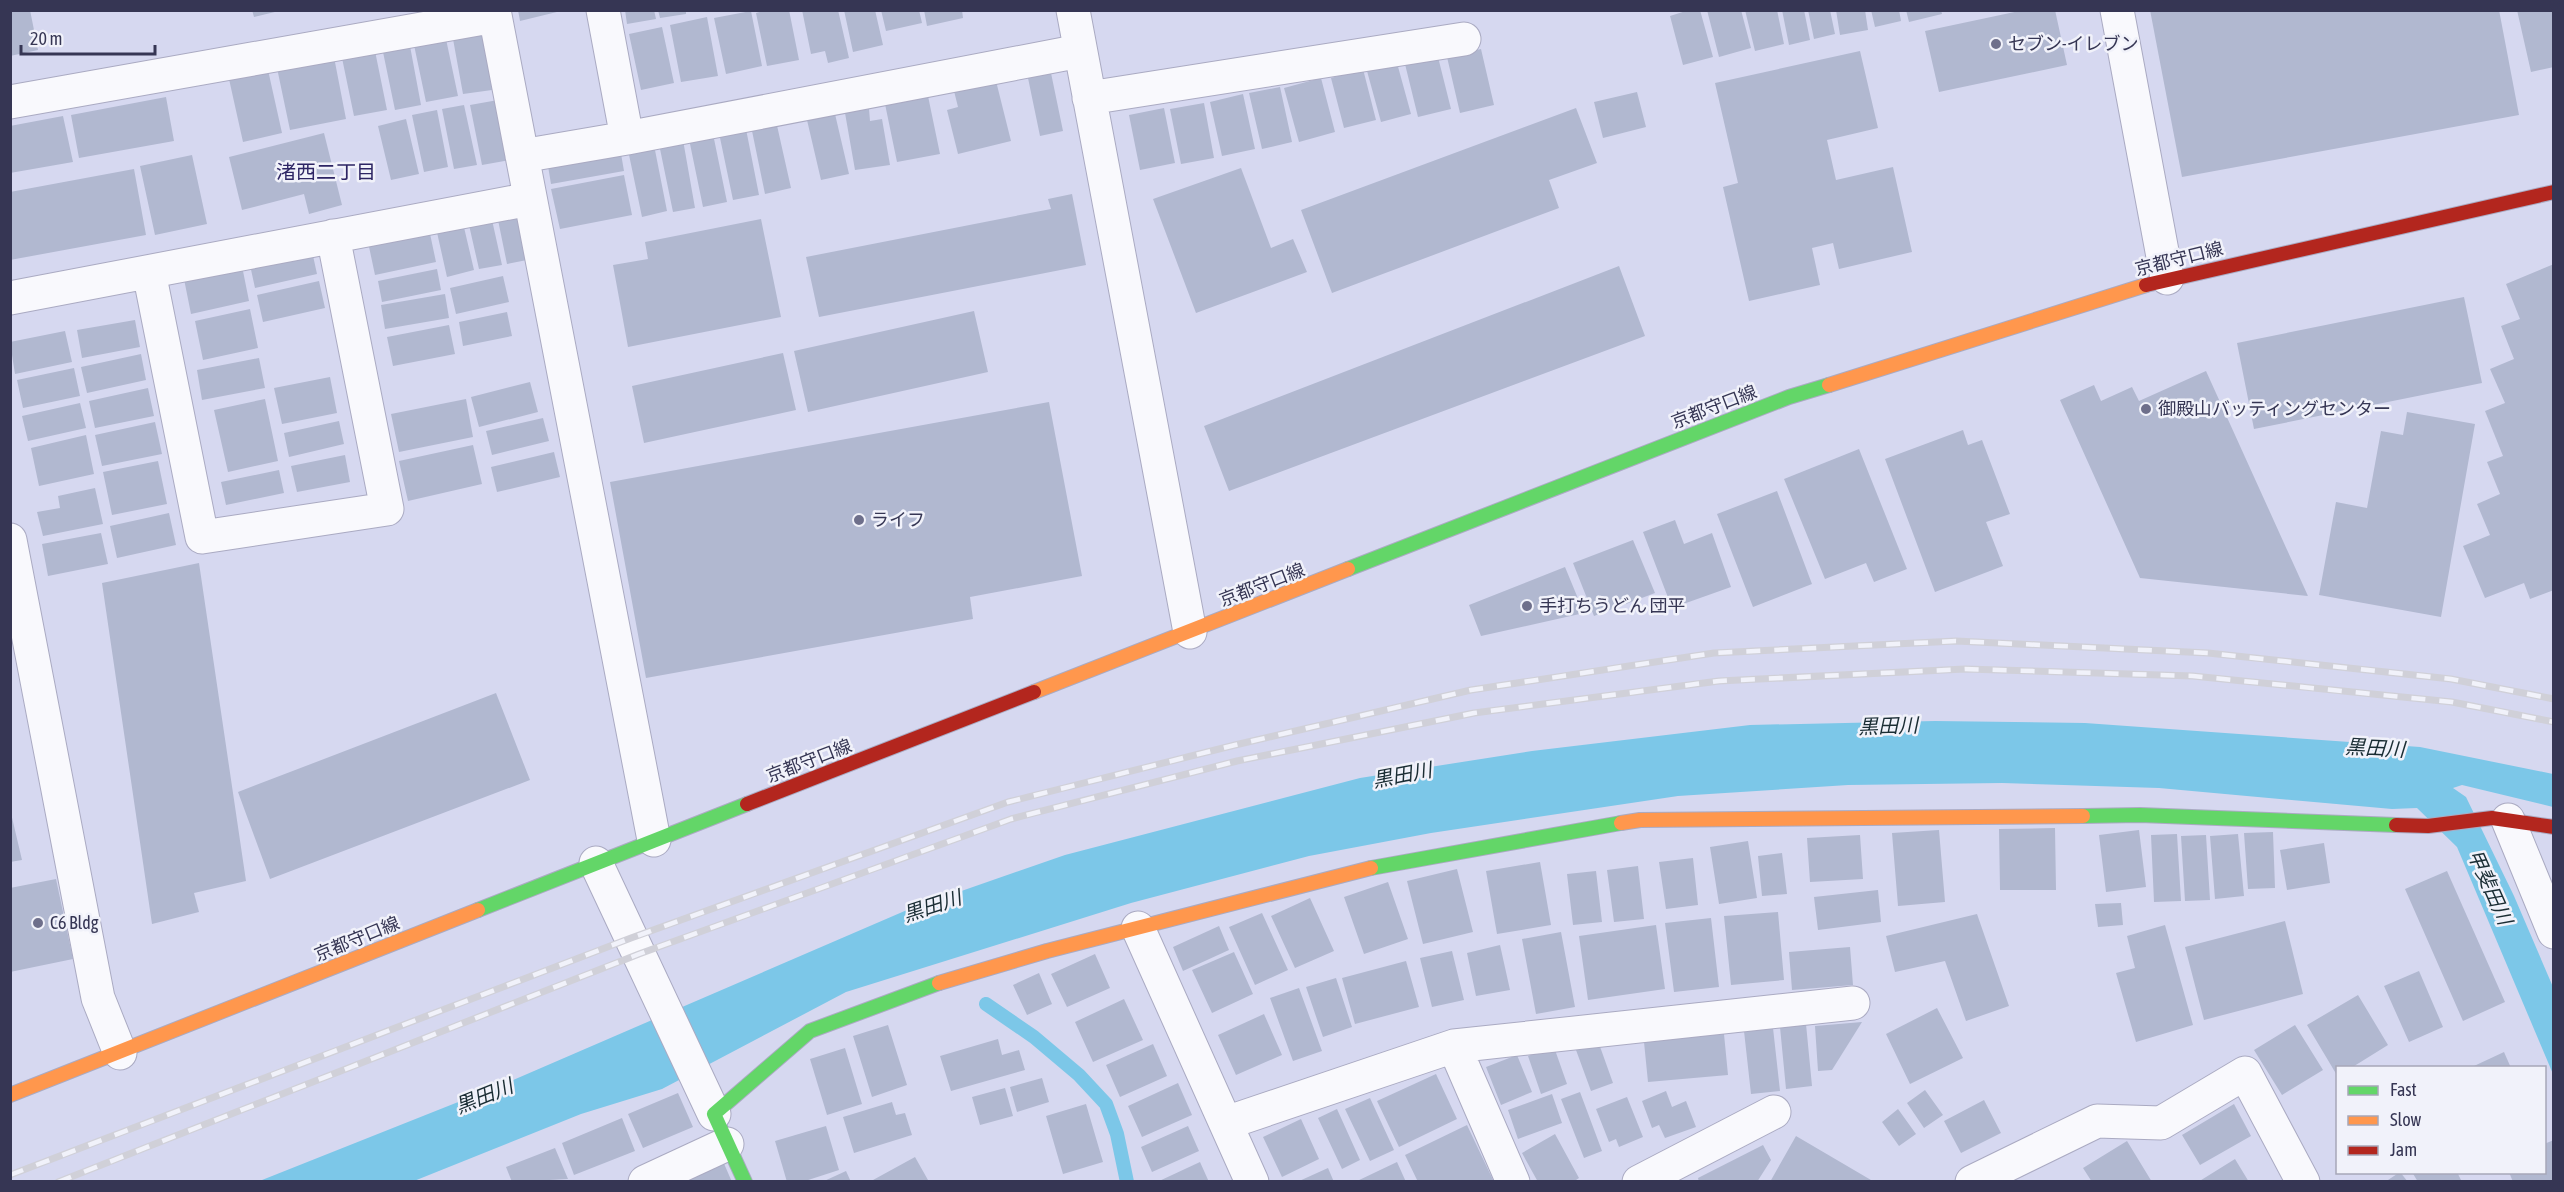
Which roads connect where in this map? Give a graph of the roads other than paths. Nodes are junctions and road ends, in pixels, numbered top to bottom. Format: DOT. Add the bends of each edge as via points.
graph roads {
  1 [pos="603,10"];
  2 [pos="1073,10"];
  3 [pos="2117,10"];
  4 [pos="495,13"];
  5 [pos="1464,39"];
  6 [pos="1080,51"];
  7 [pos="1089,98"];
  8 [pos="10,102"];
  9 [pos="627,138"];
  10 [pos="522,156"];
  11 [pos="2553,192"];
  12 [pos="530,199"];
  13 [pos="333,237"];
  14 [pos="149,272"];
  15 [pos="2168,278"];
  16 [pos="10,298"];
  17 [pos="10,540"];
  18 [pos="1190,632"];
  19 [pos="24,684"];
  20 [pos="2500,819"];
  21 [pos="2553,827"];
  22 [pos="654,840"];
  23 [pos="596,863"];
  24 [pos="1138,928"];
  25 [pos="2553,932"];
  26 [pos="1853,1003"];
  27 [pos="1454,1046"];
  28 [pos="120,1053"];
  29 [pos="10,1095"];
  30 [pos="1774,1112"];
  31 [pos="714,1114"];
  32 [pos="1226,1123"];
  33 [pos="727,1144"];
  34 [pos="645,1182"];
  35 [pos="745,1182"];
  36 [pos="1252,1182"];
  37 [pos="1514,1182"];
  38 [pos="1640,1182"];
  39 [pos="1972,1182"];
  40 [pos="2303,1182"];
  1 -- 9 [label="street"];
  2 -- 6 [label="street"];
  3 -- 15 [label="street"];
  4 -- 8 [label="street"];
  4 -- 10 [label="street"];
  5 -- 7 [label="street"];
  6 -- 7 [label="street"];
  6 -- 9 [label="street"];
  7 -- 18 [label="street"];
  9 -- 10 [label="street"];
  10 -- 12 [label="street"];
  11 -- 15 [label="main road, 京都守口線"];
  12 -- 13 [label="street"];
  12 -- 22 [label="street"];
  13 -- 14 [label="street"];
  13 -- 14 [label="street" via="387,509 202,537"];
  14 -- 16 [label="street"];
  15 -- 18 [label="main road, 京都守口線" via="1789,397"];
  17 -- 19 [label="street"];
  18 -- 22 [label="main road, 京都守口線"];
  19 -- 28 [label="street" via="98,998"];
  20 -- 21 [label="main road"];
  20 -- 24 [label="main road" via="2428,826 2140,815 1640,820 1360,870"];
  20 -- 25 [label="street"];
  22 -- 23 [label="main road, 京都守口線"];
  23 -- 28 [label="main road, 京都守口線"];
  23 -- 31 [label="street"];
  24 -- 31 [label="main road" via="910,992 810,1031"];
  24 -- 32 [label="street"];
  26 -- 27 [label="street"];
  27 -- 32 [label="street"];
  27 -- 37 [label="street"];
  28 -- 29 [label="main road, 京都守口線"];
  30 -- 38 [label="street"];
  31 -- 33 [label="main road"];
  32 -- 36 [label="street"];
  33 -- 34 [label="street"];
  33 -- 35 [label="main road"];
  39 -- 40 [label="street" via="2097,1121 2161,1123 2245,1073"];
}
